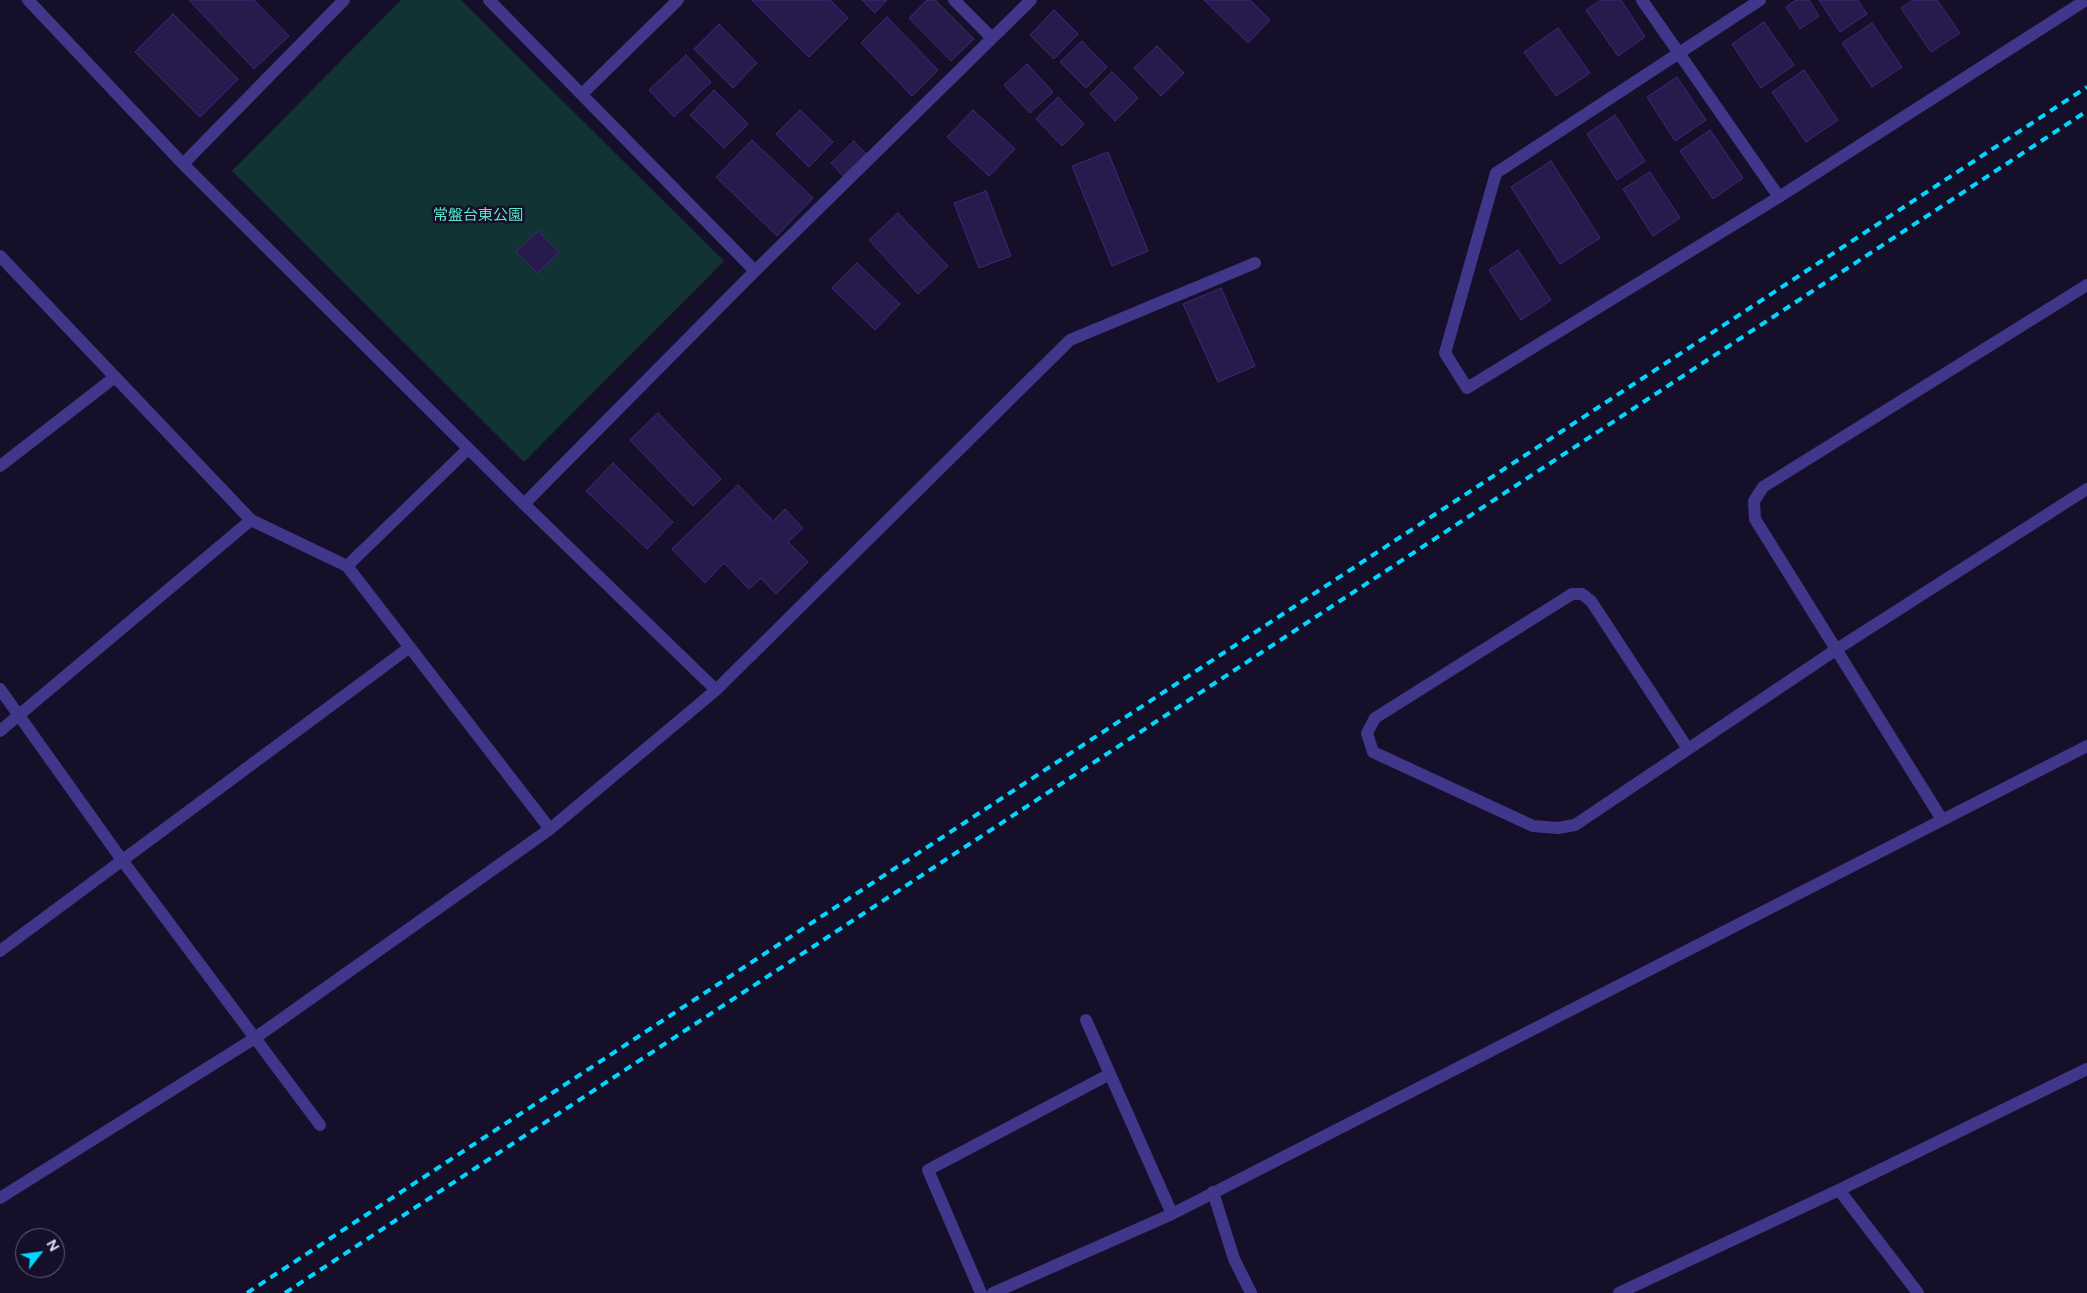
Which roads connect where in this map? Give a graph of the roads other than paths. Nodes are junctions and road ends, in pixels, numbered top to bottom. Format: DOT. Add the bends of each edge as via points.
graph roads {
  1 [pos="28,0"];
  2 [pos="344,0"];
  3 [pos="489,0"];
  4 [pos="678,0"];
  5 [pos="954,0"];
  6 [pos="1031,0"];
  7 [pos="1642,0"];
  8 [pos="1760,0"];
  9 [pos="2086,0"];
  10 [pos="992,38"];
  11 [pos="1677,54"];
  12 [pos="582,94"];
  13 [pos="183,164"];
  14 [pos="1780,197"];
  15 [pos="0,256"];
  16 [pos="1254,263"];
  17 [pos="756,271"];
  18 [pos="2087,285"];
  19 [pos="114,377"];
  20 [pos="468,449"];
  21 [pos="0,466"];
  22 [pos="2087,489"];
  23 [pos="524,504"];
  24 [pos="251,520"];
  25 [pos="347,566"];
  26 [pos="410,646"];
  27 [pos="1837,649"];
  28 [pos="0,689"];
  29 [pos="716,690"];
  30 [pos="21,716"];
  31 [pos="0,732"];
  32 [pos="2087,746"];
  33 [pos="1688,749"];
  34 [pos="1942,818"];
  35 [pos="550,829"];
  36 [pos="122,860"];
  37 [pos="0,951"];
  38 [pos="1086,1020"];
  39 [pos="255,1038"];
  40 [pos="2087,1069"];
  41 [pos="1110,1074"];
  42 [pos="320,1125"];
  43 [pos="1839,1190"];
  44 [pos="1213,1192"];
  45 [pos="0,1198"];
  46 [pos="1172,1214"];
  47 [pos="981,1293"];
  48 [pos="994,1293"];
  49 [pos="1251,1293"];
  50 [pos="1619,1293"];
  51 [pos="1918,1293"];
  1 -- 13 [label="street"];
  2 -- 13 [label="street"];
  3 -- 12 [label="street"];
  4 -- 12 [label="street"];
  5 -- 10 [label="street"];
  6 -- 10 [label="street"];
  7 -- 11 [label="street"];
  8 -- 11 [label="street"];
  9 -- 14 [label="street"];
  10 -- 17 [label="street"];
  11 -- 14 [label="street"];
  11 -- 14 [label="street" via="1496,173 1445,353 1467,388"];
  12 -- 17 [label="street"];
  13 -- 20 [label="street"];
  15 -- 19 [label="street"];
  16 -- 29 [label="street" via="1070,340"];
  17 -- 23 [label="street"];
  18 -- 27 [label="street" via="1763,487 1754,502 1755,519"];
  19 -- 21 [label="street"];
  19 -- 24 [label="street"];
  20 -- 23 [label="street"];
  20 -- 25 [label="street"];
  22 -- 27 [label="street"];
  23 -- 29 [label="street"];
  24 -- 25 [label="street"];
  24 -- 30 [label="street"];
  25 -- 26 [label="street"];
  26 -- 35 [label="street"];
  26 -- 36 [label="street"];
  27 -- 33 [label="street"];
  27 -- 34 [label="street"];
  28 -- 30 [label="street"];
  29 -- 35 [label="street"];
  30 -- 31 [label="street"];
  30 -- 36 [label="street"];
  32 -- 34 [label="street"];
  33 -- 33 [label="street" via="1575,826 1558,828 1533,826 1373,752 1367,733 1375,718 1572,594 1582,594 1590,601"];
  34 -- 44 [label="street"];
  35 -- 39 [label="street"];
  36 -- 37 [label="street"];
  36 -- 39 [label="street"];
  38 -- 41 [label="street"];
  39 -- 42 [label="street"];
  39 -- 45 [label="street"];
  40 -- 43 [label="street"];
  41 -- 46 [label="street"];
  41 -- 47 [label="street" via="928,1170"];
  43 -- 50 [label="street"];
  43 -- 51 [label="street"];
  44 -- 46 [label="street"];
  44 -- 49 [label="street" via="1234,1259"];
  46 -- 48 [label="street"];
}
